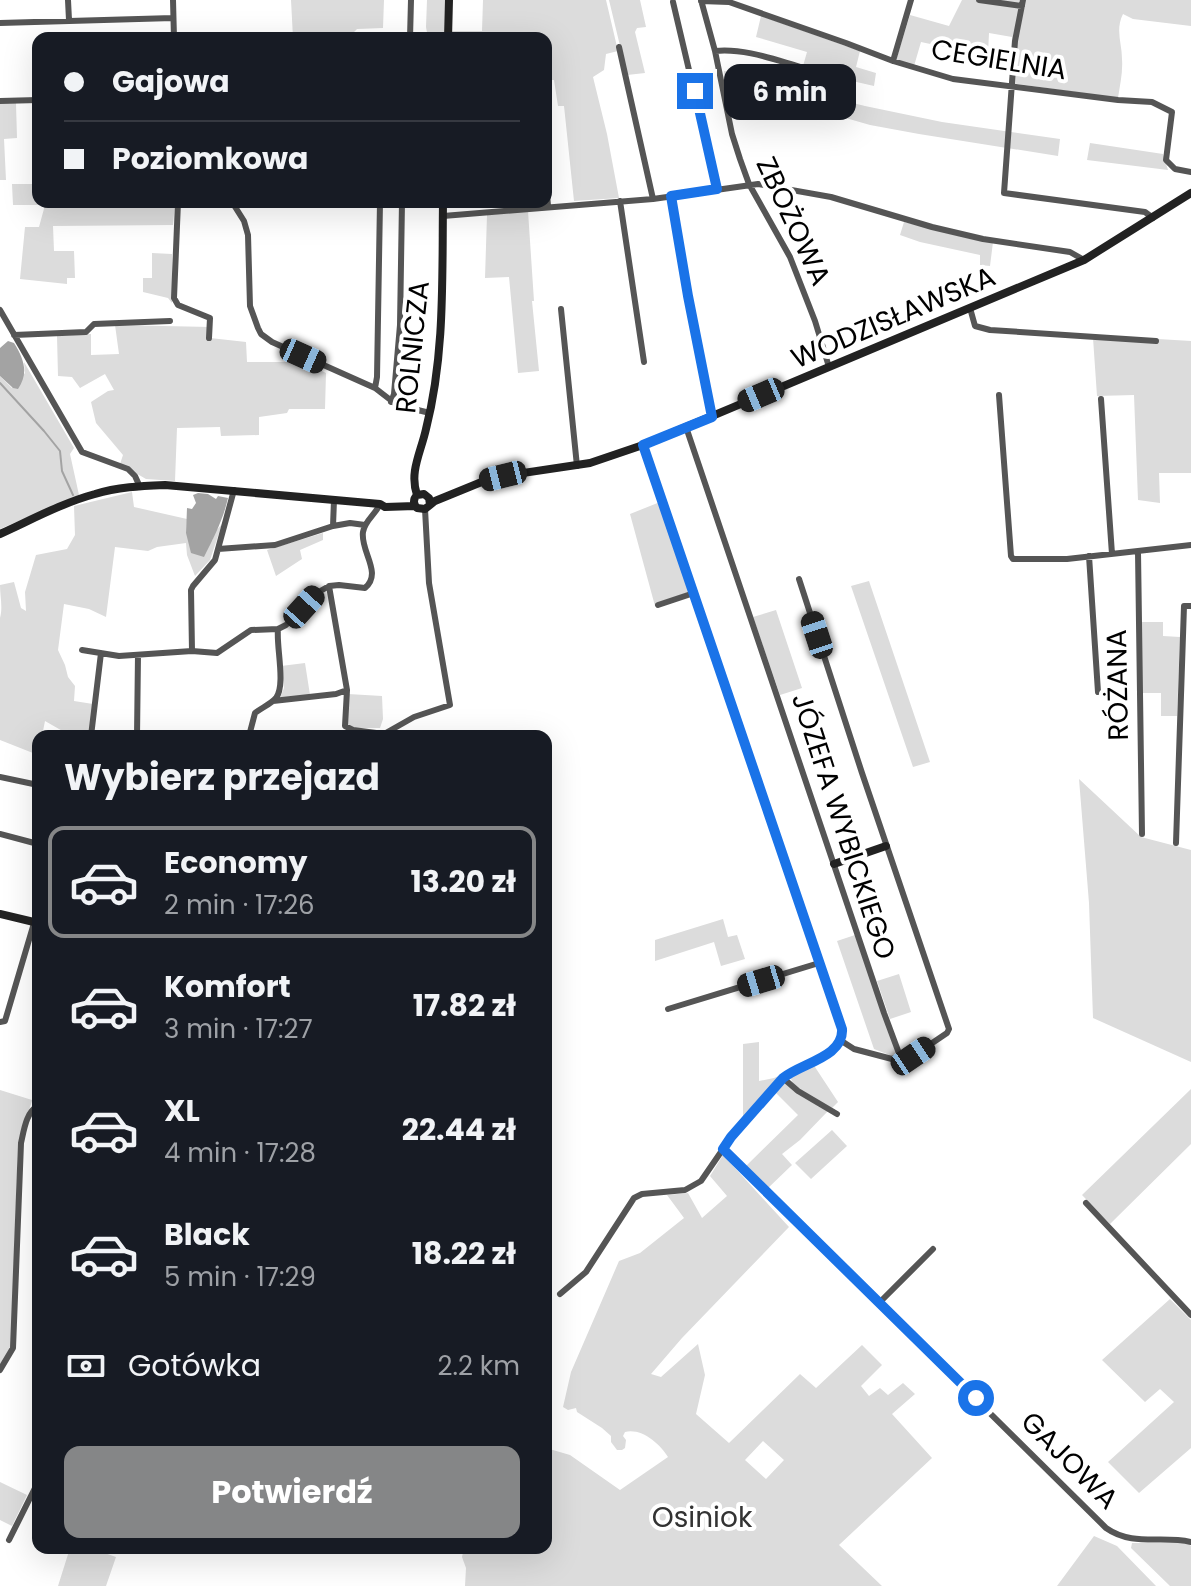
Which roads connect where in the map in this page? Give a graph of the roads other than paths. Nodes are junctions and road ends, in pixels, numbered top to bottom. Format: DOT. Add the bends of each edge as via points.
graph roads {
  1 [pos="68,0"];
  2 [pos="173,0"];
  3 [pos="411,0"];
  4 [pos="449,0"];
  5 [pos="911,0"];
  6 [pos="979,0"];
  7 [pos="701,1"];
  8 [pos="673,2"];
  9 [pos="1023,3"];
  10 [pos="173,18"];
  11 [pos="69,20"];
  12 [pos="0,23"];
  13 [pos="174,32"];
  14 [pos="410,32"];
  15 [pos="448,32"];
  16 [pos="619,47"];
  17 [pos="715,51"];
  18 [pos="893,61"];
  19 [pos="804,68"];
  20 [pos="1011,86"];
  21 [pos="32,100"];
  22 [pos="0,101"];
  23 [pos="1191,172"];
  24 [pos="749,184"];
  25 [pos="717,189"];
  26 [pos="1191,193"];
  27 [pos="671,196"];
  28 [pos="653,199"];
  29 [pos="620,201"];
  30 [pos="552,206"];
  31 [pos="178,208"];
  32 [pos="235,208"];
  33 [pos="380,208"];
  34 [pos="402,208"];
  35 [pos="443,208"];
  36 [pos="527,208"];
  37 [pos="443,216"];
  38 [pos="1153,218"];
  39 [pos="1084,260"];
  40 [pos="970,308"];
  41 [pos="561,309"];
  42 [pos="0,310"];
  43 [pos="170,321"];
  44 [pos="14,335"];
  45 [pos="209,338"];
  46 [pos="1156,341"];
  47 [pos="644,362"];
  48 [pos="829,367"];
  49 [pos="375,388"];
  50 [pos="999,395"];
  51 [pos="1101,399"];
  52 [pos="391,402"];
  53 [pos="430,413"];
  54 [pos="712,417"];
  55 [pos="686,427"];
  56 [pos="643,445"];
  57 [pos="577,466"];
  58 [pos="140,487"];
  59 [pos="234,490"];
  60 [pos="334,500"];
  61 [pos="421,502"];
  62 [pos="380,504"];
  63 [pos="365,525"];
  64 [pos="333,526"];
  65 [pos="0,534"];
  66 [pos="1191,545"];
  67 [pos="218,549"];
  68 [pos="1138,552"];
  69 [pos="1112,554"];
  70 [pos="1089,556"];
  71 [pos="799,579"];
  72 [pos="329,586"];
  73 [pos="694,593"];
  74 [pos="658,605"];
  75 [pos="1191,606"];
  76 [pos="278,629"];
  77 [pos="82,650"];
  78 [pos="192,651"];
  79 [pos="101,653"];
  80 [pos="138,655"];
  81 [pos="347,690"];
  82 [pos="1098,692"];
  83 [pos="273,701"];
  84 [pos="92,730"];
  85 [pos="137,730"];
  86 [pos="251,730"];
  87 [pos="353,730"];
  88 [pos="392,730"];
  89 [pos="0,777"];
  90 [pos="32,784"];
  91 [pos="0,834"];
  92 [pos="1142,834"];
  93 [pos="32,842"];
  94 [pos="1176,843"];
  95 [pos="886,846"];
  96 [pos="834,864"];
  97 [pos="0,914"];
  98 [pos="32,922"];
  99 [pos="32,935"];
  100 [pos="819,963"];
  101 [pos="668,1009"];
  102 [pos="2,1022"];
  103 [pos="840,1040"];
  104 [pos="900,1056"];
  105 [pos="783,1078"];
  106 [pos="32,1110"];
  107 [pos="837,1114"];
  108 [pos="723,1149"];
  109 [pos="1086,1203"];
  110 [pos="933,1249"];
  111 [pos="560,1294"];
  112 [pos="879,1303"];
  113 [pos="1191,1315"];
  114 [pos="0,1370"];
  115 [pos="32,1494"];
  116 [pos="1191,1539"];
  117 [pos="9,1540"];
  1 -- 11 [label="street"];
  2 -- 10 [label="street"];
  3 -- 14 [label="street"];
  4 -- 15 [label="main road"];
  5 -- 18 [label="street"];
  6 -- 9 [label="street"];
  7 -- 17 [label="street, ZBOŻOWA"];
  7 -- 18 [label="street, CEGIELNIA" via="729,2"];
  8 -- 25 [label="street"];
  9 -- 20 [label="street"];
  10 -- 11 [label="street"];
  10 -- 13 [label="street"];
  11 -- 12 [label="street"];
  16 -- 28 [label="street"];
  17 -- 19 [label="street" via="745,52"];
  17 -- 24 [label="street, ZBOŻOWA" via="732,134"];
  18 -- 20 [label="street, CEGIELNIA" via="953,79"];
  20 -- 23 [label="street, CEGIELNIA" via="1152,102 1172,112 1166,160 1175,169"];
  20 -- 38 [label="street" via="1004,193 1145,212"];
  21 -- 22 [label="street"];
  24 -- 25 [label="street"];
  24 -- 39 [label="street" via="831,197 932,227 1070,252"];
  24 -- 48 [label="street, ZBOŻOWA" via="790,257"];
  25 -- 27 [label="street"];
  26 -- 38 [label="main road, WODZISŁAWSKA"];
  27 -- 28 [label="street"];
  27 -- 54 [label="street"];
  28 -- 29 [label="street"];
  29 -- 30 [label="street"];
  29 -- 47 [label="street"];
  31 -- 45 [label="street" via="174,298 178,305 210,318"];
  32 -- 49 [label="street" via="246,227 250,306 261,334"];
  33 -- 49 [label="street"];
  34 -- 52 [label="street" via="400,325"];
  35 -- 37 [label="main road, ROLNICZA"];
  36 -- 37 [label="street"];
  37 -- 53 [label="main road, ROLNICZA" via="442,313"];
  38 -- 39 [label="main road, WODZISŁAWSKA"];
  39 -- 40 [label="main road, WODZISŁAWSKA"];
  40 -- 46 [label="street" via="975,326 990,330"];
  40 -- 48 [label="main road, WODZISŁAWSKA"];
  41 -- 57 [label="street"];
  42 -- 44 [label="street"];
  43 -- 44 [label="street"];
  44 -- 58 [label="street" via="82,452 128,469"];
  48 -- 54 [label="main road, WODZISŁAWSKA"];
  49 -- 52 [label="street"];
  50 -- 70 [label="street" via="1011,556"];
  51 -- 69 [label="street"];
  52 -- 53 [label="street"];
  53 -- 61 [label="main road, ROLNICZA" via="415,470"];
  54 -- 55 [label="main road, WODZISŁAWSKA"];
  55 -- 56 [label="main road, WODZISŁAWSKA"];
  55 -- 96 [label="street, JÓZEFA WYBICKIEGO"];
  56 -- 57 [label="main road, WODZISŁAWSKA"];
  56 -- 73 [label="street"];
  57 -- 61 [label="main road, WODZISŁAWSKA" via="503,476"];
  58 -- 59 [label="main road, WODZISŁAWSKA"];
  58 -- 65 [label="main road, WODZISŁAWSKA" via="95,493"];
  59 -- 60 [label="main road, WODZISŁAWSKA"];
  59 -- 67 [label="street"];
  60 -- 62 [label="main road, WODZISŁAWSKA"];
  60 -- 64 [label="street"];
  61 -- 62 [label="main road, WODZISŁAWSKA"];
  61 -- 88 [label="street" via="450,705"];
  62 -- 63 [label="street"];
  63 -- 64 [label="street"];
  63 -- 72 [label="street" via="370,583 365,588"];
  64 -- 67 [label="street" via="275,545"];
  66 -- 68 [label="street"];
  67 -- 78 [label="street" via="191,590"];
  68 -- 69 [label="street"];
  68 -- 92 [label="street, RÓŻANA"];
  69 -- 70 [label="street"];
  70 -- 82 [label="street"];
  71 -- 95 [label="street"];
  72 -- 76 [label="street"];
  72 -- 81 [label="street"];
  73 -- 74 [label="street"];
  73 -- 100 [label="street"];
  75 -- 94 [label="street" via="1184,606"];
  76 -- 78 [label="street" via="251,630 217,653"];
  76 -- 83 [label="street" via="280,685"];
  77 -- 79 [label="street"];
  78 -- 80 [label="street"];
  79 -- 80 [label="street"];
  79 -- 84 [label="street"];
  80 -- 85 [label="street"];
  81 -- 83 [label="street"];
  81 -- 87 [label="street" via="345,726"];
  83 -- 86 [label="street" via="255,713"];
  89 -- 90 [label="street"];
  91 -- 93 [label="street"];
  95 -- 96 [label="main road"];
  95 -- 104 [label="street" via="949,1029 913,1056"];
  96 -- 104 [label="street, JÓZEFA WYBICKIEGO"];
  97 -- 98 [label="main road"];
  99 -- 102 [label="street"];
  100 -- 101 [label="street"];
  100 -- 103 [label="street" via="842,1029"];
  103 -- 104 [label="street" via="875,1055"];
  103 -- 105 [label="street" via="832,1051"];
  105 -- 107 [label="street"];
  105 -- 108 [label="street"];
  106 -- 114 [label="street" via="21,1143 13,1348"];
  108 -- 111 [label="street" via="701,1181 685,1190 634,1198 586,1272"];
  108 -- 112 [label="street, GAJOWA"];
  109 -- 113 [label="street"];
  110 -- 112 [label="street"];
  112 -- 116 [label="street, GAJOWA" via="1110,1531 1129,1539"];
  115 -- 117 [label="street"];
}
